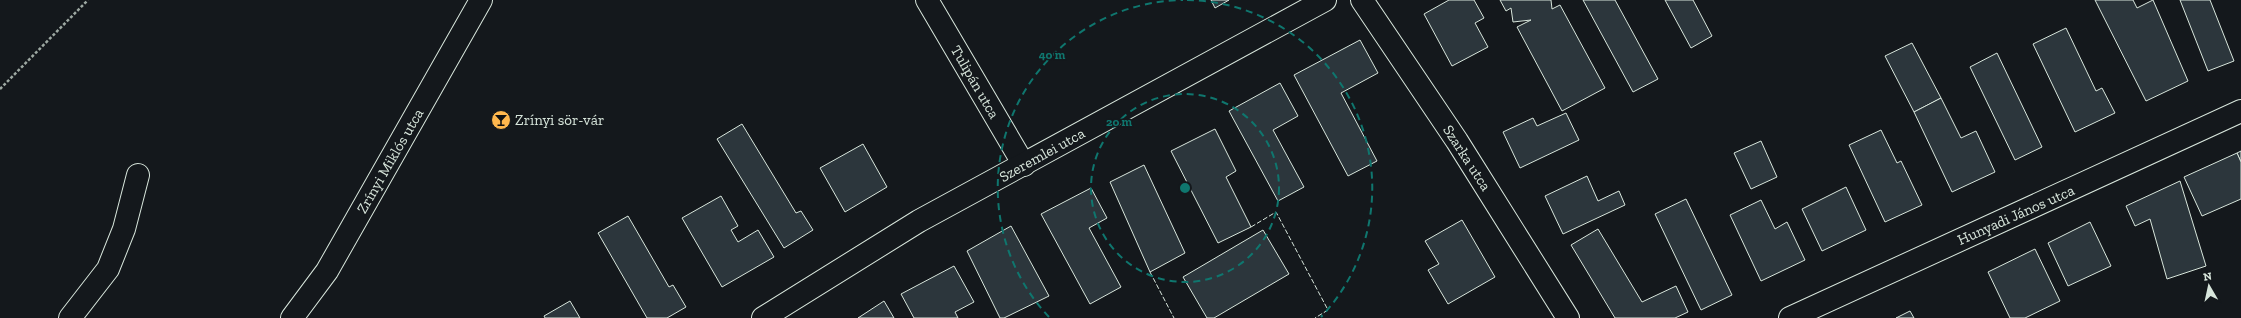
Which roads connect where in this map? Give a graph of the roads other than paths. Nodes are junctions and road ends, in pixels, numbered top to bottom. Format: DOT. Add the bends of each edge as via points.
graph roads {
  1 [pos="481,0"];
  2 [pos="927,0"];
  3 [pos="1326,0"];
  4 [pos="1362,0"];
  5 [pos="2241,111"];
  6 [pos="1024,165"];
  7 [pos="138,175"];
  8 [pos="70,318"];
  9 [pos="292,318"];
  10 [pos="763,318"];
  11 [pos="1568,318"];
  12 [pos="1790,318"];
  1 -- 9 [label="street, Zrínyi Miklós utca" via="326,271"];
  2 -- 6 [label="street, Tulipán utca"];
  3 -- 6 [label="street, Szeremlei utca"];
  4 -- 11 [label="street, Szarka utca" via="1456,141"];
  5 -- 12 [label="street, Hunyadi János utca"];
  6 -- 10 [label="street, Szeremlei utca" via="919,221"];
  7 -- 8 [label="street" via="124,229 108,269"];
}
